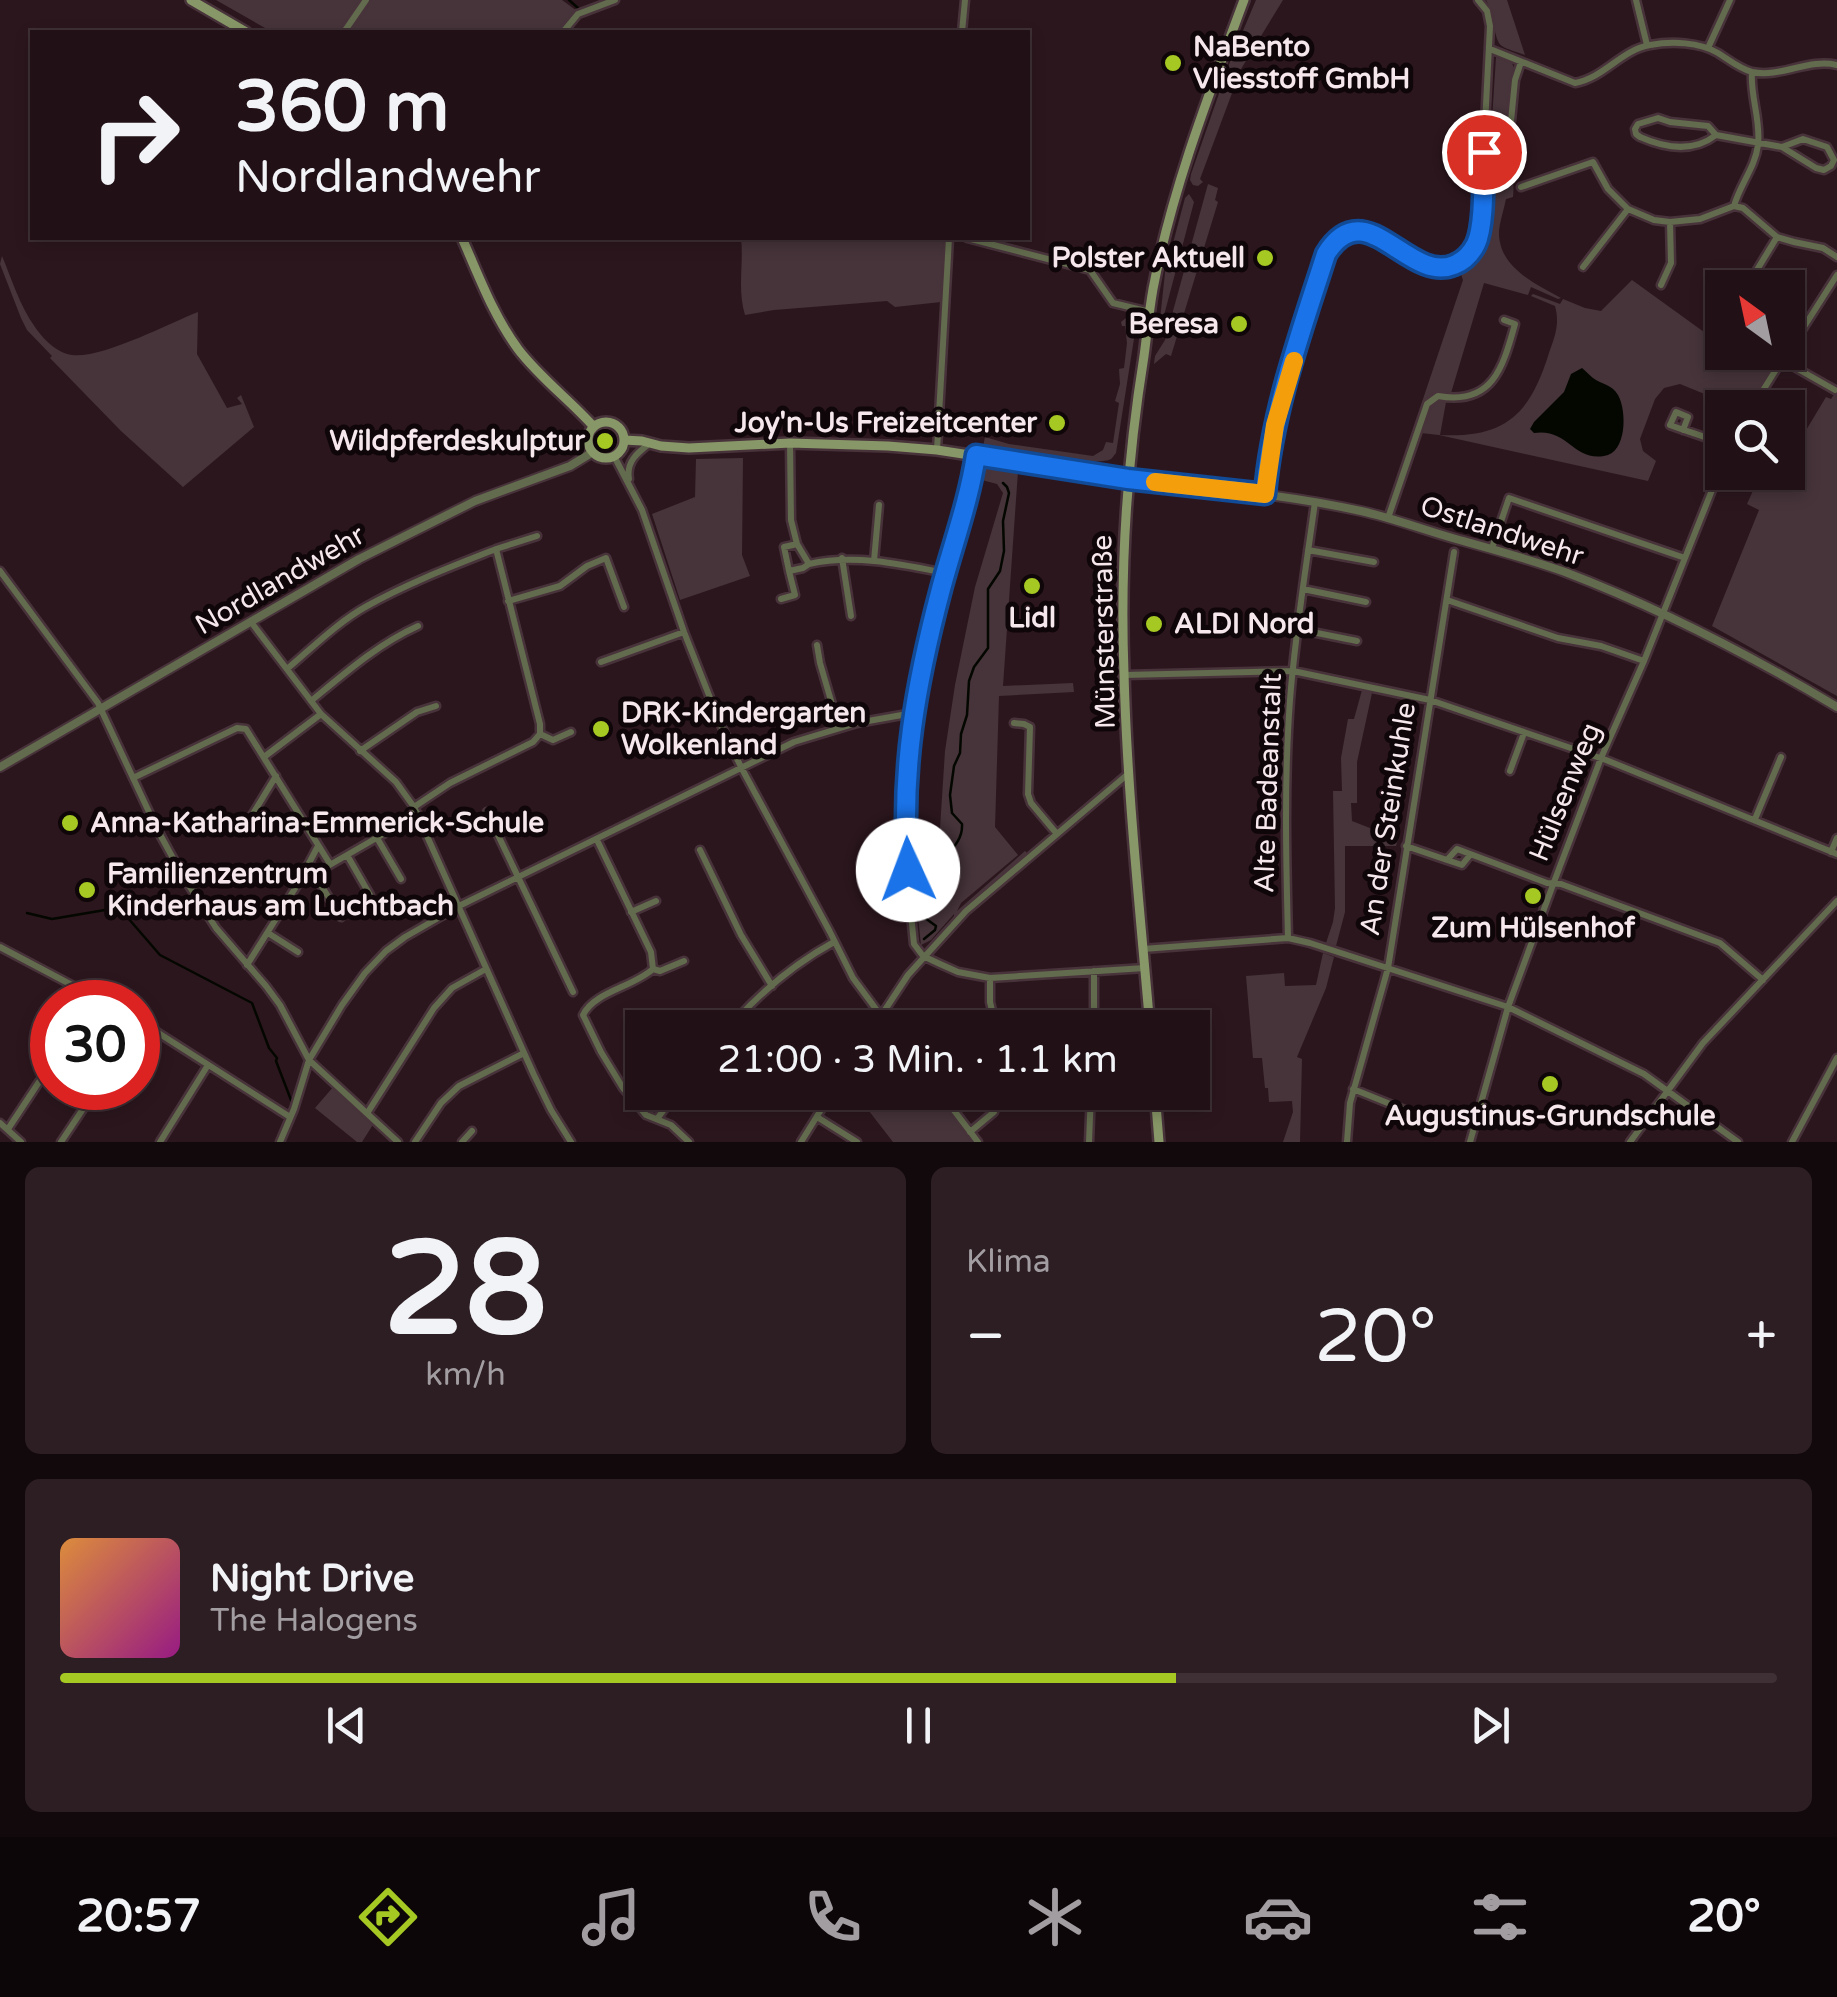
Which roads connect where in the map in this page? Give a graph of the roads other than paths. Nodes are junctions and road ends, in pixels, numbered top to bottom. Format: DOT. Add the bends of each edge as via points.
graph roads {
  1 [pos="192,0"];
  2 [pos="366,0"];
  3 [pos="615,0"];
  4 [pos="965,0"];
  5 [pos="1478,0"];
  6 [pos="1636,0"];
  7 [pos="1730,0"];
  8 [pos="1243,3"];
  9 [pos="243,30"];
  10 [pos="345,30"];
  11 [pos="565,30"];
  12 [pos="962,30"];
  13 [pos="1647,45"];
  14 [pos="1708,48"];
  15 [pos="1490,49"];
  16 [pos="1521,62"];
  17 [pos="1837,64"];
  18 [pos="1752,72"];
  19 [pos="1511,121"];
  20 [pos="1716,135"];
  21 [pos="1758,144"];
  22 [pos="1782,147"];
  23 [pos="1834,168"];
  24 [pos="1521,187"];
  25 [pos="1734,206"];
  26 [pos="1628,209"];
  27 [pos="1670,222"];
  28 [pos="1777,236"];
  29 [pos="463,240"];
  30 [pos="949,240"];
  31 [pos="975,240"];
  32 [pos="1837,257"];
  33 [pos="1584,267"];
  34 [pos="1757,270"];
  35 [pos="1837,275"];
  36 [pos="1661,285"];
  37 [pos="1150,312"];
  38 [pos="1504,320"];
  39 [pos="1805,325"];
  40 [pos="1805,369"];
  41 [pos="1835,390"];
  42 [pos="594,427"];
  43 [pos="1683,430"];
  44 [pos="1705,436"];
  45 [pos="624,440"];
  46 [pos="650,443"];
  47 [pos="790,443"];
  48 [pos="937,450"];
  49 [pos="592,452"];
  50 [pos="976,455"];
  51 [pos="614,456"];
  52 [pos="1128,479"];
  53 [pos="630,485"];
  54 [pos="1712,490"];
  55 [pos="1265,494"];
  56 [pos="1315,502"];
  57 [pos="879,505"];
  58 [pos="1388,518"];
  59 [pos="537,536"];
  60 [pos="797,544"];
  61 [pos="1492,548"];
  62 [pos="496,549"];
  63 [pos="1308,550"];
  64 [pos="1454,552"];
  65 [pos="842,558"];
  66 [pos="1685,558"];
  67 [pos="874,561"];
  68 [pos="1374,562"];
  69 [pos="808,564"];
  70 [pos="0,571"];
  71 [pos="789,571"];
  72 [pos="946,573"];
  73 [pos="1302,589"];
  74 [pos="781,599"];
  75 [pos="1448,600"];
  76 [pos="508,601"];
  77 [pos="1366,602"];
  78 [pos="624,607"];
  79 [pos="1663,614"];
  80 [pos="851,616"];
  81 [pos="251,622"];
  82 [pos="418,626"];
  83 [pos="1297,628"];
  84 [pos="684,632"];
  85 [pos="1356,641"];
  86 [pos="817,645"];
  87 [pos="1644,661"];
  88 [pos="601,662"];
  89 [pos="287,669"];
  90 [pos="1292,671"];
  91 [pos="1124,675"];
  92 [pos="1430,700"];
  93 [pos="312,701"];
  94 [pos="436,706"];
  95 [pos="1837,706"];
  96 [pos="101,709"];
  97 [pos="913,713"];
  98 [pos="322,714"];
  99 [pos="1014,723"];
  100 [pos="839,728"];
  101 [pos="571,732"];
  102 [pos="1524,733"];
  103 [pos="540,734"];
  104 [pos="360,750"];
  105 [pos="264,757"];
  106 [pos="1781,757"];
  107 [pos="1601,758"];
  108 [pos="0,768"];
  109 [pos="741,768"];
  110 [pos="1510,771"];
  111 [pos="1129,773"];
  112 [pos="276,776"];
  113 [pos="133,778"];
  114 [pos="416,810"];
  115 [pos="487,812"];
  116 [pos="1754,820"];
  117 [pos="244,830"];
  118 [pos="1057,834"];
  119 [pos="377,838"];
  120 [pos="1837,838"];
  121 [pos="597,840"];
  122 [pos="319,845"];
  123 [pos="1406,846"];
  124 [pos="700,850"];
  125 [pos="1834,853"];
  126 [pos="1471,854"];
  127 [pos="347,855"];
  128 [pos="1447,860"];
  129 [pos="330,864"];
  130 [pos="314,874"];
  131 [pos="520,877"];
  132 [pos="400,879"];
  133 [pos="299,882"];
  134 [pos="1554,882"];
  135 [pos="370,895"];
  136 [pos="656,901"];
  137 [pos="1837,901"];
  138 [pos="459,906"];
  139 [pos="631,912"];
  140 [pos="341,917"];
  141 [pos="268,933"];
  142 [pos="1288,938"];
  143 [pos="834,942"];
  144 [pos="0,947"];
  145 [pos="1143,950"];
  146 [pos="298,952"];
  147 [pos="923,956"];
  148 [pos="684,961"];
  149 [pos="247,964"];
  150 [pos="1144,968"];
  151 [pos="1388,968"];
  152 [pos="486,969"];
  153 [pos="652,969"];
  154 [pos="1094,971"];
  155 [pos="990,978"];
  156 [pos="62,980"];
  157 [pos="1763,980"];
  158 [pos="772,986"];
  159 [pos="574,992"];
  160 [pos="1508,1007"];
  161 [pos="745,1010"];
  162 [pos="877,1010"];
  163 [pos="886,1010"];
  164 [pos="992,1010"];
  165 [pos="1094,1010"];
  166 [pos="1148,1010"];
  167 [pos="160,1035"];
  168 [pos="524,1053"];
  169 [pos="1837,1058"];
  170 [pos="309,1060"];
  171 [pos="208,1064"];
  172 [pos="1353,1089"];
  173 [pos="1668,1089"];
  174 [pos="30,1097"];
  175 [pos="82,1110"];
  176 [pos="664,1110"];
  177 [pos="820,1110"];
  178 [pos="954,1110"];
  179 [pos="994,1110"];
  180 [pos="1090,1110"];
  181 [pos="1157,1110"];
  182 [pos="368,1112"];
  183 [pos="1410,1112"];
  184 [pos="290,1117"];
  185 [pos="816,1117"];
  186 [pos="657,1119"];
  187 [pos="0,1123"];
  188 [pos="8,1129"];
  189 [pos="472,1131"];
  190 [pos="970,1132"];
  191 [pos="21,1142"];
  192 [pos="61,1142"];
  193 [pos="160,1142"];
  194 [pos="280,1142"];
  195 [pos="398,1142"];
  196 [pos="415,1142"];
  197 [pos="462,1142"];
  198 [pos="571,1142"];
  199 [pos="689,1142"];
  200 [pos="802,1142"];
  201 [pos="857,1142"];
  202 [pos="978,1142"];
  203 [pos="1089,1142"];
  204 [pos="1159,1142"];
  205 [pos="1346,1142"];
  206 [pos="1470,1142"];
  207 [pos="1630,1142"];
  208 [pos="1738,1142"];
  209 [pos="1792,1142"];
  1 -- 9 [label="main road"];
  2 -- 10 [label="street"];
  3 -- 11 [label="street" via="578,14"];
  4 -- 12 [label="street"];
  5 -- 15 [label="street" via="1487,11"];
  6 -- 13 [label="street"];
  7 -- 14 [label="street"];
  8 -- 37 [label="main road, Münsterstraße" via="1184,170"];
  13 -- 14 [label="street"];
  13 -- 16 [label="street" via="1575,83"];
  14 -- 18 [label="street"];
  15 -- 16 [label="street"];
  15 -- 55 [label="street" via="1477,242 1467,258 1438,268 1372,233 1334,242 1282,395"];
  16 -- 19 [label="street"];
  17 -- 18 [label="street"];
  18 -- 21 [label="street"];
  20 -- 20 [label="street" via="1708,126 1658,118 1635,129 1640,138 1675,148"];
  20 -- 21 [label="street"];
  21 -- 22 [label="street"];
  21 -- 25 [label="street"];
  22 -- 23 [label="street" via="1816,168"];
  22 -- 23 [label="street" via="1803,140 1828,147"];
  24 -- 26 [label="street" via="1593,162"];
  25 -- 27 [label="street"];
  25 -- 28 [label="street"];
  26 -- 27 [label="street"];
  26 -- 33 [label="street"];
  27 -- 36 [label="street" via="1671,263"];
  28 -- 32 [label="street"];
  28 -- 34 [label="street"];
  29 -- 42 [label="main road" via="520,352"];
  30 -- 48 [label="street"];
  31 -- 37 [label="street" via="1090,270 1112,303"];
  35 -- 39 [label="street"];
  37 -- 52 [label="main road, Münsterstraße"];
  38 -- 58 [label="street" via="1515,324 1494,381 1478,393 1438,396 1427,404"];
  40 -- 41 [label="street"];
  42 -- 45 [label="main road" via="616,426"];
  42 -- 49 [label="main road" via="588,436"];
  43 -- 44 [label="street"];
  45 -- 46 [label="main road"];
  45 -- 51 [label="main road"];
  46 -- 47 [label="main road"];
  46 -- 53 [label="street" via="632,459"];
  47 -- 48 [label="main road"];
  47 -- 60 [label="street"];
  48 -- 50 [label="main road"];
  49 -- 51 [label="main road"];
  49 -- 81 [label="street, Nordlandwehr" via="422,527"];
  50 -- 52 [label="main road"];
  50 -- 72 [label="street"];
  51 -- 53 [label="street"];
  52 -- 55 [label="street, Ostlandwehr"];
  52 -- 91 [label="main road, Münsterstraße"];
  53 -- 84 [label="street"];
  54 -- 66 [label="street, Hülsenweg"];
  55 -- 56 [label="street, Ostlandwehr"];
  56 -- 58 [label="street, Ostlandwehr"];
  56 -- 63 [label="street, Alte Badeanstalt"];
  57 -- 67 [label="street"];
  58 -- 61 [label="street, Ostlandwehr"];
  59 -- 62 [label="street"];
  60 -- 69 [label="street"];
  60 -- 71 [label="street" via="784,547"];
  61 -- 66 [label="street" via="1510,498"];
  61 -- 79 [label="street, Ostlandwehr"];
  62 -- 76 [label="street"];
  62 -- 89 [label="street" via="365,606"];
  63 -- 68 [label="street"];
  63 -- 73 [label="street, Alte Badeanstalt"];
  64 -- 75 [label="street, An der Steinkuhle"];
  65 -- 67 [label="street"];
  65 -- 69 [label="street"];
  65 -- 80 [label="street"];
  66 -- 79 [label="street, Hülsenweg"];
  67 -- 72 [label="street"];
  69 -- 71 [label="street"];
  70 -- 96 [label="street"];
  71 -- 74 [label="street" via="795,595"];
  72 -- 97 [label="street"];
  73 -- 77 [label="street"];
  73 -- 83 [label="street, Alte Badeanstalt"];
  75 -- 87 [label="street"];
  75 -- 92 [label="street, An der Steinkuhle"];
  76 -- 78 [label="street" via="560,586 606,558"];
  76 -- 103 [label="street"];
  79 -- 87 [label="street, Hülsenweg"];
  79 -- 95 [label="street, Ostlandwehr"];
  81 -- 89 [label="street"];
  81 -- 96 [label="street, Nordlandwehr"];
  82 -- 93 [label="street" via="362,659"];
  83 -- 85 [label="street"];
  83 -- 90 [label="street, Alte Badeanstalt"];
  84 -- 88 [label="street"];
  84 -- 109 [label="street"];
  86 -- 100 [label="street"];
  87 -- 107 [label="street, Hülsenweg"];
  89 -- 93 [label="street"];
  90 -- 91 [label="street"];
  90 -- 92 [label="street"];
  90 -- 142 [label="street, Alte Badeanstalt"];
  91 -- 111 [label="main road, Münsterstraße"];
  92 -- 102 [label="street"];
  92 -- 123 [label="street, An der Steinkuhle"];
  93 -- 98 [label="street"];
  94 -- 104 [label="street"];
  96 -- 108 [label="street, Nordlandwehr"];
  96 -- 113 [label="street"];
  97 -- 100 [label="street"];
  97 -- 147 [label="street" via="905,841 914,944"];
  98 -- 104 [label="street"];
  98 -- 105 [label="street"];
  99 -- 118 [label="street" via="1030,728 1028,794"];
  100 -- 109 [label="street"];
  101 -- 103 [label="street" via="553,740"];
  102 -- 107 [label="street"];
  102 -- 110 [label="street"];
  103 -- 114 [label="street" via="450,783"];
  104 -- 114 [label="street"];
  105 -- 112 [label="street"];
  105 -- 113 [label="street" via="246,729 237,728"];
  106 -- 116 [label="street"];
  107 -- 116 [label="street"];
  107 -- 134 [label="street, Hülsenweg"];
  109 -- 121 [label="street"];
  109 -- 143 [label="street"];
  111 -- 118 [label="street"];
  111 -- 145 [label="main road, Münsterstraße"];
  112 -- 117 [label="street"];
  112 -- 122 [label="street"];
  113 -- 149 [label="street" via="181,873"];
  114 -- 119 [label="street"];
  114 -- 138 [label="street"];
  115 -- 131 [label="street"];
  116 -- 125 [label="street"];
  118 -- 147 [label="street"];
  119 -- 127 [label="street"];
  119 -- 132 [label="street"];
  120 -- 125 [label="street"];
  121 -- 131 [label="street"];
  121 -- 139 [label="street"];
  122 -- 129 [label="street"];
  122 -- 133 [label="street"];
  123 -- 128 [label="street"];
  123 -- 151 [label="street, An der Steinkuhle"];
  124 -- 158 [label="street"];
  126 -- 128 [label="street" via="1457,849"];
  126 -- 128 [label="street" via="1462,865"];
  126 -- 134 [label="street"];
  127 -- 129 [label="street"];
  127 -- 135 [label="street"];
  129 -- 130 [label="street"];
  130 -- 133 [label="street"];
  130 -- 140 [label="street"];
  131 -- 138 [label="street"];
  131 -- 159 [label="street"];
  133 -- 141 [label="street"];
  134 -- 157 [label="street" via="1720,943"];
  134 -- 160 [label="street, Hülsenweg"];
  136 -- 139 [label="street"];
  137 -- 157 [label="street"];
  138 -- 152 [label="street"];
  138 -- 170 [label="street" via="405,937 365,973"];
  139 -- 153 [label="street"];
  141 -- 146 [label="street"];
  141 -- 149 [label="street"];
  142 -- 145 [label="street"];
  142 -- 151 [label="street"];
  143 -- 158 [label="street"];
  143 -- 162 [label="street"];
  144 -- 156 [label="street"];
  145 -- 150 [label="main road, Münsterstraße"];
  147 -- 155 [label="street"];
  147 -- 163 [label="street"];
  148 -- 153 [label="street"];
  149 -- 170 [label="street"];
  150 -- 154 [label="street"];
  150 -- 166 [label="main road, Münsterstraße"];
  151 -- 160 [label="street"];
  151 -- 172 [label="street, An der Steinkuhle"];
  152 -- 168 [label="street"];
  152 -- 182 [label="street" via="452,988 434,1008"];
  153 -- 186 [label="street" via="588,1005 583,1015 612,1072 646,1115"];
  154 -- 155 [label="street"];
  154 -- 165 [label="street"];
  155 -- 164 [label="street"];
  157 -- 173 [label="street"];
  158 -- 161 [label="street"];
  160 -- 173 [label="street"];
  160 -- 206 [label="street, Hülsenweg"];
  167 -- 171 [label="street"];
  168 -- 196 [label="street" via="459,1086"];
  168 -- 198 [label="street"];
  169 -- 209 [label="street"];
  170 -- 182 [label="street"];
  170 -- 184 [label="street"];
  171 -- 184 [label="street"];
  171 -- 193 [label="street"];
  172 -- 183 [label="street"];
  172 -- 205 [label="street, An der Steinkuhle"];
  173 -- 207 [label="street"];
  173 -- 208 [label="street"];
  174 -- 188 [label="street"];
  175 -- 192 [label="street"];
  176 -- 186 [label="street"];
  177 -- 185 [label="street"];
  178 -- 190 [label="street"];
  179 -- 190 [label="street"];
  180 -- 203 [label="street"];
  181 -- 204 [label="main road"];
  182 -- 195 [label="street"];
  184 -- 194 [label="street"];
  185 -- 200 [label="street"];
  185 -- 201 [label="street"];
  186 -- 199 [label="street"];
  187 -- 188 [label="street"];
  188 -- 191 [label="street"];
  189 -- 197 [label="street"];
  190 -- 202 [label="street"];
}
